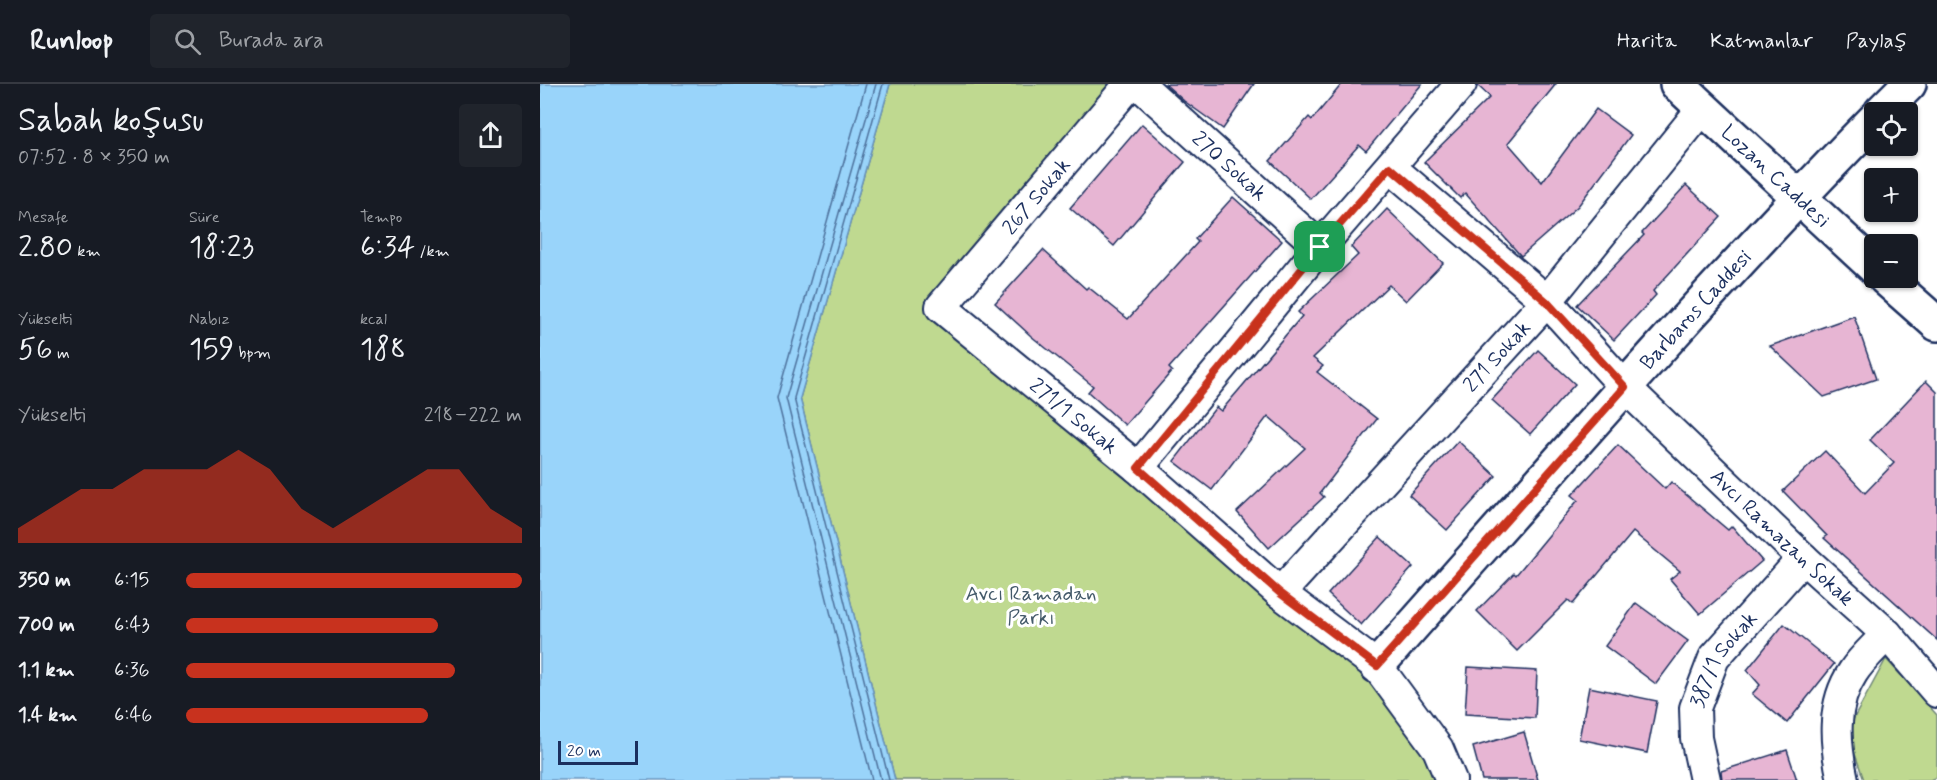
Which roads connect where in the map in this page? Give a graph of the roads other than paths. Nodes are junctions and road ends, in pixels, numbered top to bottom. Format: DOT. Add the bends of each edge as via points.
graph roads {
  1 [pos="1130,84"];
  2 [pos="1139,84"];
  3 [pos="1461,84"];
  4 [pos="1677,84"];
  5 [pos="1909,84"];
  6 [pos="1891,102"];
  7 [pos="1702,109"];
  8 [pos="1864,130"];
  9 [pos="1390,167"];
  10 [pos="1797,198"];
  11 [pos="1320,247"];
  12 [pos="1864,258"];
  13 [pos="1896,288"];
  14 [pos="1546,301"];
  15 [pos="941,307"];
  16 [pos="1937,324"];
  17 [pos="1625,387"];
  18 [pos="1138,468"];
  19 [pos="1803,558"];
  20 [pos="1280,593"];
  21 [pos="1887,634"];
  22 [pos="1377,666"];
  23 [pos="1937,692"];
  24 [pos="1451,780"];
  25 [pos="1705,780"];
  26 [pos="1843,780"];
  1 -- 15 [label="street, 267 Sokak"];
  2 -- 11 [label="street, 270 Sokak"];
  3 -- 9 [label="street"];
  4 -- 7 [label="street, Lozan Caddesi"];
  5 -- 6 [label="street"];
  7 -- 10 [label="street, Lozan Caddesi"];
  7 -- 14 [label="street, 271 Sokak"];
  8 -- 10 [label="street, Barbaros Caddesi"];
  9 -- 11 [label="street"];
  9 -- 14 [label="street, Avcı Ramazan Sokak"];
  10 -- 12 [label="street, Lozan Caddesi"];
  10 -- 17 [label="street, Barbaros Caddesi"];
  11 -- 18 [label="street"];
  13 -- 16 [label="street"];
  14 -- 17 [label="street, Avcı Ramazan Sokak"];
  14 -- 20 [label="street, 271 Sokak"];
  15 -- 18 [label="street, 271/1 Sokak"];
  17 -- 19 [label="street, Avcı Ramazan Sokak"];
  17 -- 22 [label="street, Barbaros Caddesi"];
  18 -- 20 [label="street, 271/1 Sokak"];
  19 -- 21 [label="street, Avcı Ramazan Sokak"];
  19 -- 25 [label="street, 387/1 Sokak" via="1714,658 1695,708 1696,738"];
  20 -- 22 [label="street, 271/1 Sokak"];
  21 -- 23 [label="street, Avcı Ramazan Sokak"];
  21 -- 26 [label="street" via="1853,672 1838,704 1836,749"];
  22 -- 24 [label="street, 271/1 Sokak" via="1438,749"];
}
